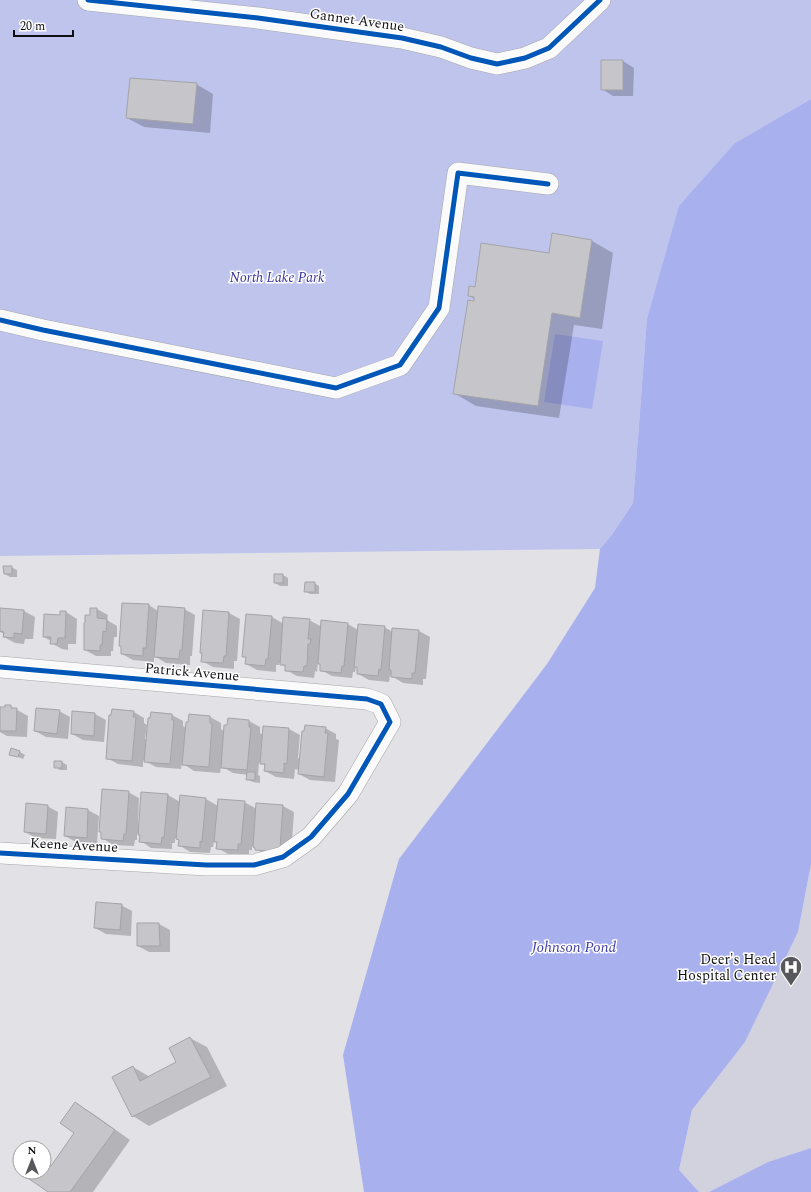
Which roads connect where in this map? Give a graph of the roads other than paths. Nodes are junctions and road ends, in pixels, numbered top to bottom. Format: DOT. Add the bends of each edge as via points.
graph roads {
  1 [pos="88,0"];
  2 [pos="600,0"];
  3 [pos="548,184"];
  4 [pos="0,320"];
  5 [pos="0,667"];
  6 [pos="381,704"];
  7 [pos="0,853"];
  1 -- 2 [label="street, Gannet Avenue" via="258,18 402,38 497,64 525,58 549,48"];
  3 -- 4 [label="street" via="458,173 439,308 400,365 336,388"];
  5 -- 6 [label="street, Patrick Avenue" via="367,699"];
  6 -- 7 [label="street, Keene Avenue" via="390,722 348,794 311,837 283,856 254,865 206,865"];
}
